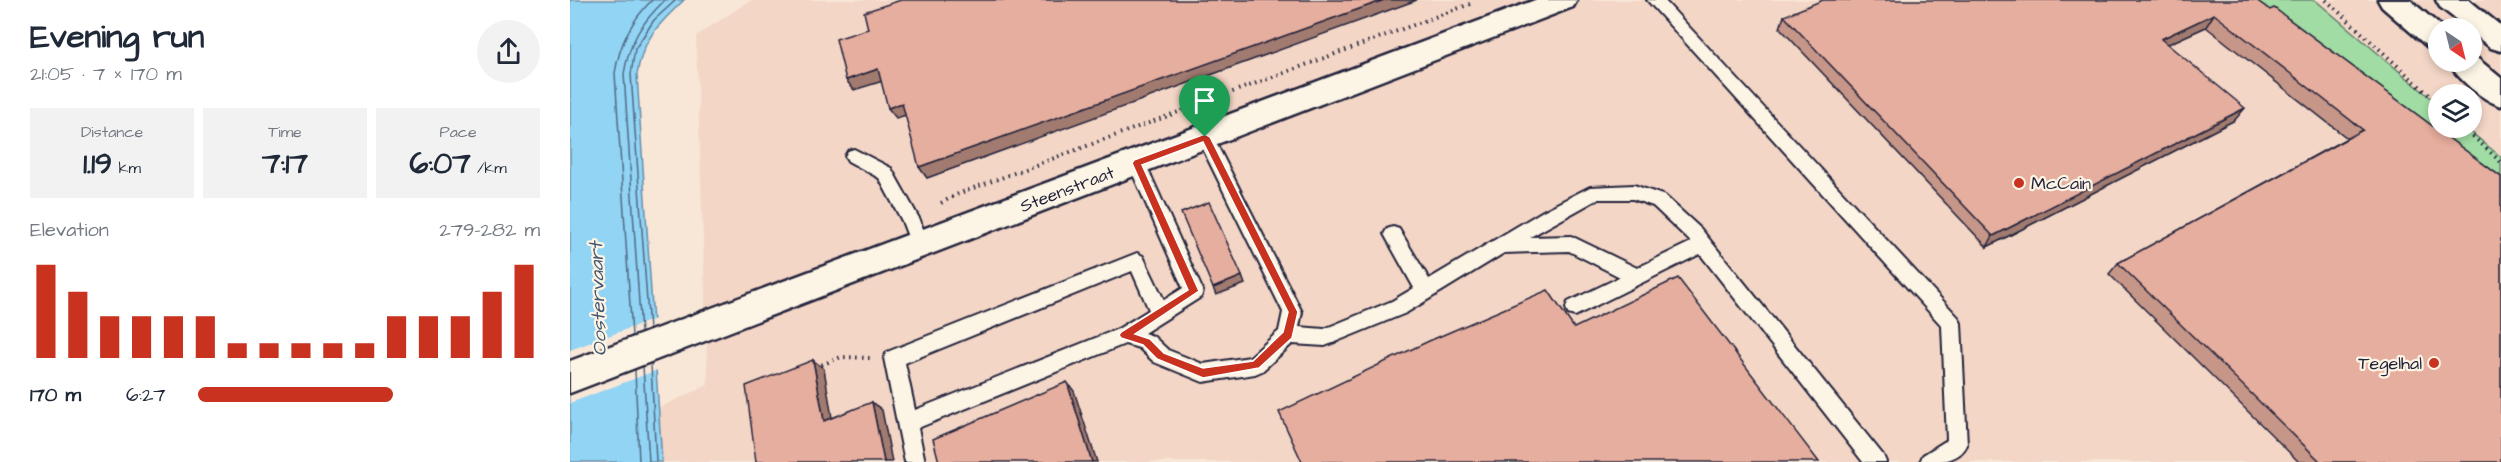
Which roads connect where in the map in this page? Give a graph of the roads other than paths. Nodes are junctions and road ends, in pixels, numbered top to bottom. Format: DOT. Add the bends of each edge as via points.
graph roads {
  1 [pos="1563,0"];
  2 [pos="1655,0"];
  3 [pos="2392,0"];
  4 [pos="2450,0"];
  5 [pos="2428,31"];
  6 [pos="2501,41"];
  7 [pos="2475,72"];
  8 [pos="2501,95"];
  9 [pos="1205,137"];
  10 [pos="854,156"];
  11 [pos="1137,163"];
  12 [pos="1393,234"];
  13 [pos="1703,244"];
  14 [pos="920,245"];
  15 [pos="1502,245"];
  16 [pos="1637,277"];
  17 [pos="1426,291"];
  18 [pos="1575,308"];
  19 [pos="1160,313"];
  20 [pos="1125,335"];
  21 [pos="1288,335"];
  22 [pos="570,377"];
  23 [pos="907,423"];
  24 [pos="915,462"];
  25 [pos="1876,462"];
  26 [pos="1930,462"];
  1 -- 9 [label="street, Steenstraat"];
  2 -- 26 [label="lane" via="1951,323 1957,445"];
  3 -- 5 [label="street"];
  4 -- 6 [label="street"];
  7 -- 8 [label="street"];
  9 -- 11 [label="street, Steenstraat"];
  9 -- 21 [label="lane" via="1293,312"];
  10 -- 14 [label="lane" via="885,173"];
  11 -- 14 [label="street, Steenstraat"];
  11 -- 19 [label="lane" via="1194,291"];
  12 -- 17 [label="lane"];
  13 -- 15 [label="lane" via="1659,201 1634,192 1596,192"];
  13 -- 16 [label="lane"];
  13 -- 25 [label="lane"];
  14 -- 22 [label="street, Steenstraat"];
  15 -- 16 [label="lane" via="1571,243"];
  15 -- 17 [label="lane"];
  16 -- 18 [label="lane"];
  17 -- 21 [label="lane" via="1399,307 1324,338"];
  19 -- 20 [label="lane"];
  19 -- 23 [label="lane" via="1137,261 894,358"];
  20 -- 21 [label="lane" via="1146,342 1161,356 1203,373 1255,365"];
  20 -- 23 [label="lane"];
  23 -- 24 [label="lane"];
}
